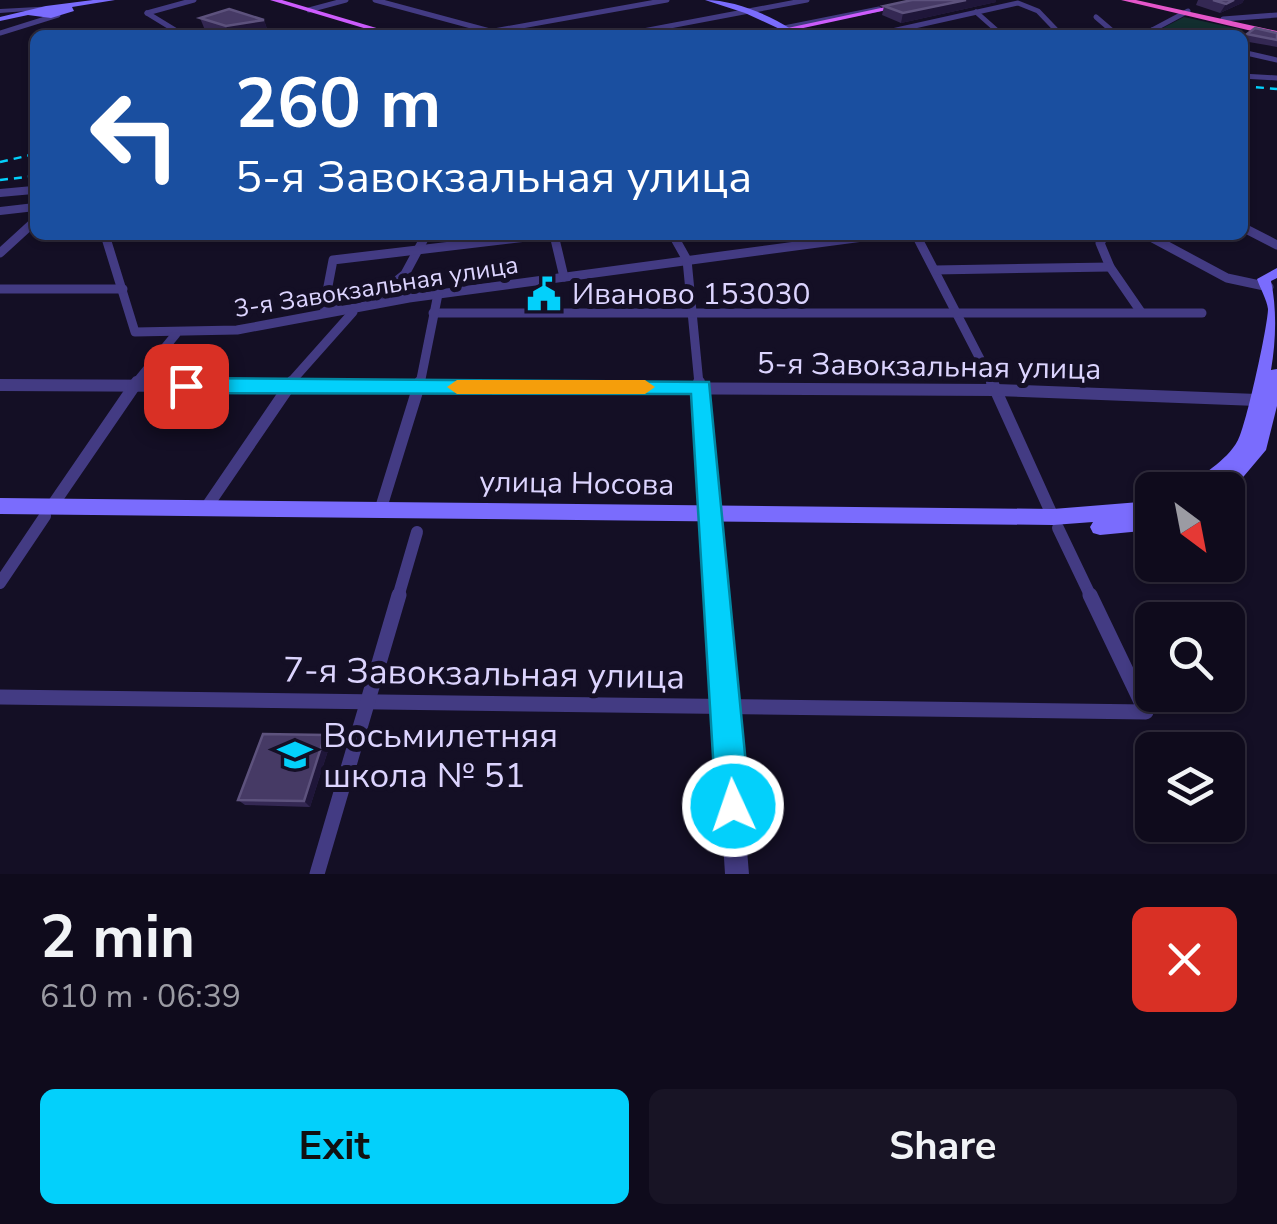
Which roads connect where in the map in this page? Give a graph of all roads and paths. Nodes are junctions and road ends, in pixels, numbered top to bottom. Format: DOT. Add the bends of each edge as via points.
graph roads {
  1 [pos="110,0"];
  2 [pos="119,0"];
  3 [pos="194,0"];
  4 [pos="259,0"];
  5 [pos="346,0"];
  6 [pos="375,0"];
  7 [pos="667,0"];
  8 [pos="709,0"];
  9 [pos="807,0"];
  10 [pos="926,0"];
  11 [pos="1125,0"];
  12 [pos="1136,0"];
  13 [pos="276,2"];
  14 [pos="60,10"];
  15 [pos="309,10"];
  16 [pos="5,11"];
  17 [pos="748,11"];
  18 [pos="976,12"];
  19 [pos="1186,12"];
  20 [pos="34,15"];
  21 [pos="1277,15"];
  22 [pos="1096,18"];
  23 [pos="0,20"];
  24 [pos="1221,20"];
  25 [pos="785,28"];
  26 [pos="176,30"];
  27 [pos="363,30"];
  28 [pos="364,30"];
  29 [pos="490,30"];
  30 [pos="500,30"];
  31 [pos="648,30"];
  32 [pos="774,30"];
  33 [pos="778,30"];
  34 [pos="789,30"];
  35 [pos="896,30"];
  36 [pos="996,30"];
  37 [pos="1056,30"];
  38 [pos="1111,30"];
  39 [pos="1152,30"];
  40 [pos="1277,32"];
  41 [pos="0,33"];
  42 [pos="1248,53"];
  43 [pos="1277,60"];
  44 [pos="1248,76"];
  45 [pos="1277,78"];
  46 [pos="30,190"];
  47 [pos="0,193"];
  48 [pos="30,205"];
  49 [pos="0,210"];
  50 [pos="30,225"];
  51 [pos="1248,229"];
  52 [pos="107,240"];
  53 [pos="425,240"];
  54 [pos="500,240"];
  55 [pos="555,240"];
  56 [pos="676,240"];
  57 [pos="840,240"];
  58 [pos="919,240"];
  59 [pos="1102,240"];
  60 [pos="1155,240"];
  61 [pos="1277,245"];
  62 [pos="424,249"];
  63 [pos="0,253"];
  64 [pos="687,260"];
  65 [pos="1110,267"];
  66 [pos="935,270"];
  67 [pos="1277,271"];
  68 [pos="564,277"];
  69 [pos="0,289"];
  70 [pos="123,289"];
  71 [pos="1272,290"];
  72 [pos="438,294"];
  73 [pos="353,312"];
  74 [pos="690,312"];
  75 [pos="957,312"];
  76 [pos="1140,312"];
  77 [pos="433,313"];
  78 [pos="1202,313"];
  79 [pos="176,334"];
  80 [pos="1273,350"];
  81 [pos="1277,374"];
  82 [pos="0,385"];
  83 [pos="134,385"];
  84 [pos="288,386"];
  85 [pos="419,386"];
  86 [pos="702,387"];
  87 [pos="996,390"];
  88 [pos="1257,400"];
  89 [pos="1266,426"];
  90 [pos="1221,472"];
  91 [pos="1237,472"];
  92 [pos="0,506"];
  93 [pos="49,511"];
  94 [pos="1135,511"];
  95 [pos="203,513"];
  96 [pos="0,516"];
  97 [pos="379,516"];
  98 [pos="711,520"];
  99 [pos="1135,522"];
  100 [pos="1055,523"];
  101 [pos="416,532"];
  102 [pos="0,583"];
  103 [pos="0,697"];
  104 [pos="368,702"];
  105 [pos="727,706"];
  106 [pos="317,874"];
  107 [pos="737,874"];
  1 -- 14 [label="main road"];
  2 -- 14 [label="main road"];
  3 -- 26 [label="street" via="147,13"];
  4 -- 13 [label="main road"];
  5 -- 15 [label="street"];
  6 -- 29 [label="street"];
  7 -- 30 [label="street"];
  8 -- 17 [label="main road"];
  9 -- 17 [label="street"];
  10 -- 25 [label="main road"];
  11 -- 19 [label="highway"];
  12 -- 19 [label="highway"];
  13 -- 15 [label="main road"];
  13 -- 27 [label="main road"];
  14 -- 16 [label="street"];
  14 -- 20 [label="main road"];
  15 -- 28 [label="main road"];
  16 -- 20 [label="street"];
  16 -- 23 [label="street" via="16,14"];
  17 -- 25 [label="main road"];
  17 -- 31 [label="street"];
  18 -- 35 [label="street"];
  18 -- 36 [label="street"];
  18 -- 37 [label="street" via="1018,3"];
  19 -- 24 [label="highway"];
  19 -- 39 [label="street"];
  20 -- 23 [label="main road"];
  20 -- 41 [label="street"];
  21 -- 24 [label="street"];
  22 -- 38 [label="street"];
  24 -- 40 [label="highway"];
  25 -- 32 [label="main road"];
  25 -- 33 [label="main road"];
  25 -- 34 [label="street"];
  42 -- 43 [label="street"];
  44 -- 45 [label="street"];
  46 -- 47 [label="street"];
  48 -- 49 [label="street"];
  50 -- 63 [label="street"];
  51 -- 61 [label="street"];
  52 -- 70 [label="street"];
  53 -- 62 [label="street"];
  54 -- 62 [label="street"];
  55 -- 68 [label="street"];
  56 -- 64 [label="street"];
  57 -- 64 [label="street, 3-я Завокзальная улица"];
  58 -- 66 [label="street"];
  59 -- 65 [label="street"];
  60 -- 71 [label="street" via="1227,278"];
  62 -- 73 [label="street" via="385,294"];
  62 -- 73 [label="street" via="333,260 324,307"];
  64 -- 68 [label="street, 3-я Завокзальная улица"];
  64 -- 74 [label="street"];
  65 -- 66 [label="street"];
  65 -- 76 [label="street"];
  66 -- 75 [label="street"];
  67 -- 71 [label="main road" via="1266,276"];
  68 -- 72 [label="street, 3-я Завокзальная улица"];
  69 -- 70 [label="street"];
  70 -- 79 [label="street, 3-я Завокзальная улица" via="135,332"];
  71 -- 80 [label="main road"];
  72 -- 73 [label="street, 3-я Завокзальная улица"];
  72 -- 77 [label="street"];
  73 -- 79 [label="street, 3-я Завокзальная улица"];
  73 -- 84 [label="street"];
  74 -- 75 [label="street"];
  74 -- 77 [label="street"];
  74 -- 86 [label="street"];
  75 -- 76 [label="street"];
  75 -- 87 [label="street"];
  76 -- 78 [label="street"];
  77 -- 85 [label="street"];
  79 -- 83 [label="street"];
  80 -- 88 [label="main road"];
  81 -- 89 [label="main road"];
  82 -- 83 [label="street, 5-я Завокзальная улица"];
  83 -- 84 [label="street, 5-я Завокзальная улица"];
  83 -- 93 [label="street"];
  84 -- 85 [label="street, 5-я Завокзальная улица"];
  84 -- 95 [label="street"];
  85 -- 86 [label="street, 5-я Завокзальная улица"];
  85 -- 97 [label="street"];
  86 -- 87 [label="street, 5-я Завокзальная улица"];
  86 -- 98 [label="street"];
  87 -- 88 [label="street, 5-я Завокзальная улица"];
  87 -- 100 [label="street"];
  88 -- 89 [label="main road"];
  89 -- 90 [label="main road"];
  89 -- 91 [label="main road" via="1257,450"];
  92 -- 93 [label="main road, улица Носова"];
  93 -- 95 [label="main road, улица Носова"];
  93 -- 96 [label="main road, улица Носова"];
  93 -- 102 [label="street"];
  94 -- 100 [label="main road, улица Носова"];
  95 -- 97 [label="main road, улица Носова"];
  97 -- 98 [label="main road, улица Носова"];
  98 -- 100 [label="main road, улица Носова"];
  98 -- 105 [label="street"];
  99 -- 100 [label="main road, улица Носова"];
  100 -- 105 [label="street, 7-я Завокзальная улица" via="1146,712"];
  101 -- 104 [label="street"];
  103 -- 104 [label="street, 7-я Завокзальная улица"];
  104 -- 105 [label="street, 7-я Завокзальная улица"];
  104 -- 106 [label="street"];
  105 -- 107 [label="street"];
}
